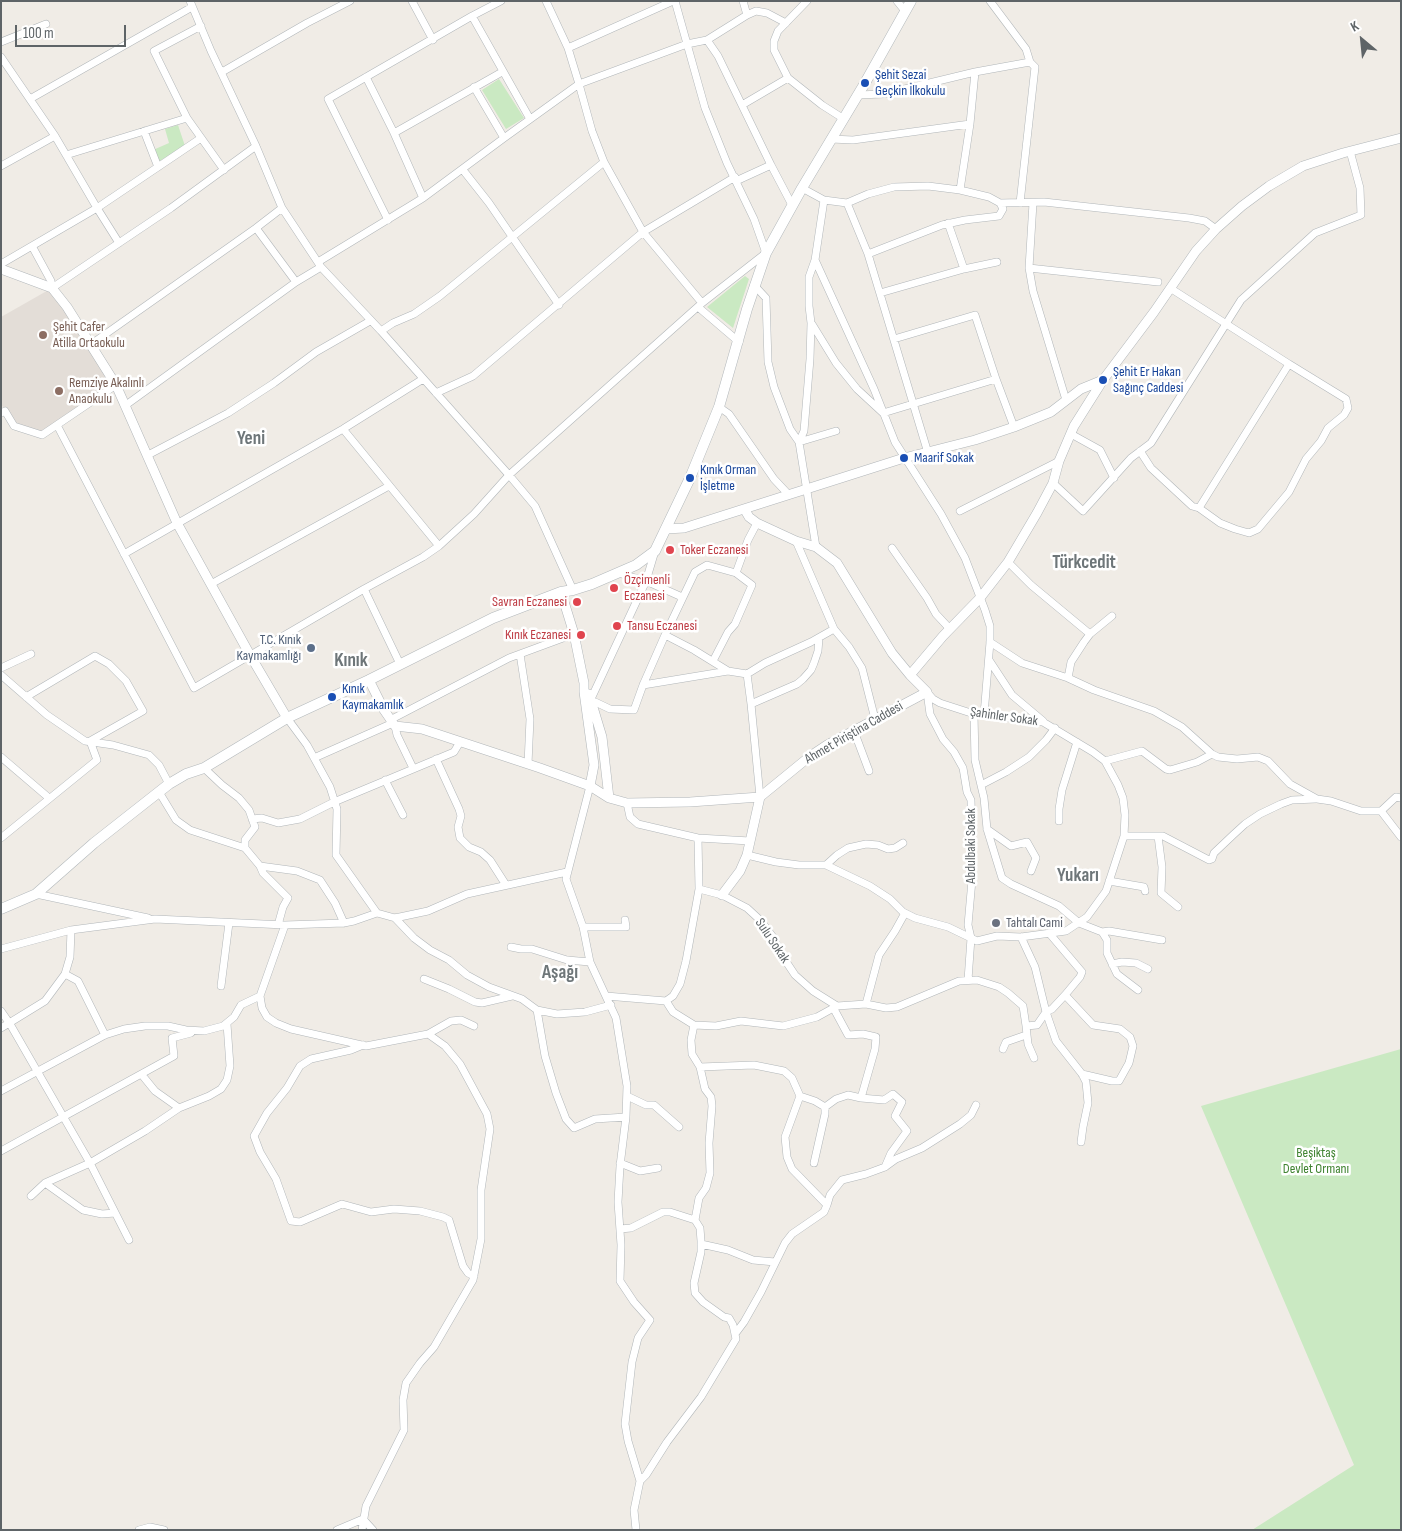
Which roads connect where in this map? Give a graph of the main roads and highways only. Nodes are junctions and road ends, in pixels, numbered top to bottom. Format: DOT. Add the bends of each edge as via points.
graph roads {
  1 [pos="911,1"];
  2 [pos="1,909"];
  1 -- 2 [label="main road" via="766,253 720,407 655,551 618,573 493,618 287,718 204,768 169,784 36,894"];
}
